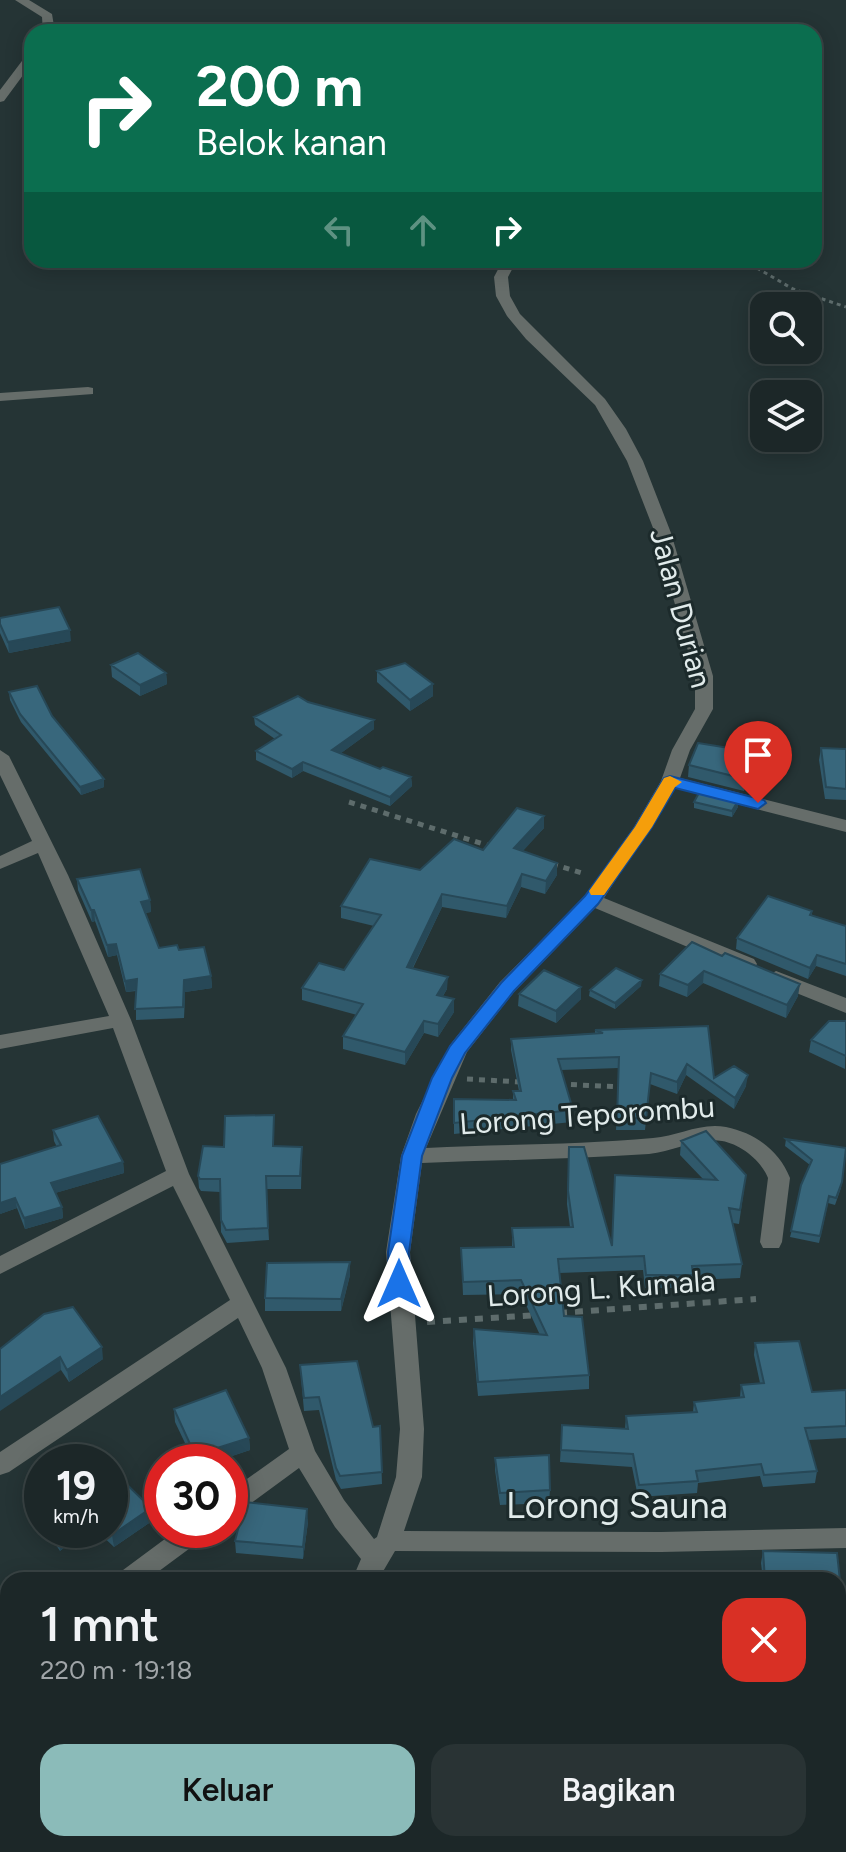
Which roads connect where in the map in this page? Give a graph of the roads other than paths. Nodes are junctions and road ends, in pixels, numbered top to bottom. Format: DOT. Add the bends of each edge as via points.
graph roads {
  1 [pos="21,0"];
  2 [pos="48,24"];
  3 [pos="24,66"];
  4 [pos="0,98"];
  5 [pos="506,268"];
  6 [pos="88,391"];
  7 [pos="0,397"];
  8 [pos="0,756"];
  9 [pos="670,781"];
  10 [pos="846,826"];
  11 [pos="43,843"];
  12 [pos="0,863"];
  13 [pos="592,900"];
  14 [pos="846,1006"];
  15 [pos="121,1020"];
  16 [pos="0,1042"];
  17 [pos="412,1156"];
  18 [pos="178,1174"];
  19 [pos="771,1242"];
  20 [pos="0,1266"];
  21 [pos="243,1303"];
  22 [pos="303,1452"];
  23 [pos="0,1465"];
  24 [pos="248,1492"];
  25 [pos="846,1538"];
  26 [pos="172,1548"];
  27 [pos="376,1559"];
  28 [pos="139,1572"];
  1 -- 2 [label="street" via="48,16"];
  3 -- 4 [label="street"];
  5 -- 9 [label="street, Jalan Durian" via="500,278 504,299 537,342 578,377 618,424 657,516 704,676 704,709"];
  6 -- 7 [label="street"];
  8 -- 11 [label="street"];
  9 -- 10 [label="street"];
  9 -- 13 [label="street, Jalan Durian"];
  11 -- 12 [label="street"];
  11 -- 15 [label="street"];
  13 -- 14 [label="street"];
  13 -- 17 [label="street, Jalan Durian" via="507,987 457,1050"];
  15 -- 16 [label="street"];
  15 -- 18 [label="street"];
  17 -- 19 [label="street, Lorong Teporombu" via="655,1146 710,1134 732,1136 777,1168"];
  17 -- 27 [label="street, Jalan Durian" via="398,1252 409,1477"];
  18 -- 20 [label="street"];
  18 -- 21 [label="street"];
  21 -- 22 [label="street" via="274,1368"];
  21 -- 23 [label="street"];
  22 -- 24 [label="street"];
  22 -- 27 [label="street" via="333,1506"];
  25 -- 27 [label="street, Lorong Sauna" via="661,1542"];
  26 -- 28 [label="street"];
}
